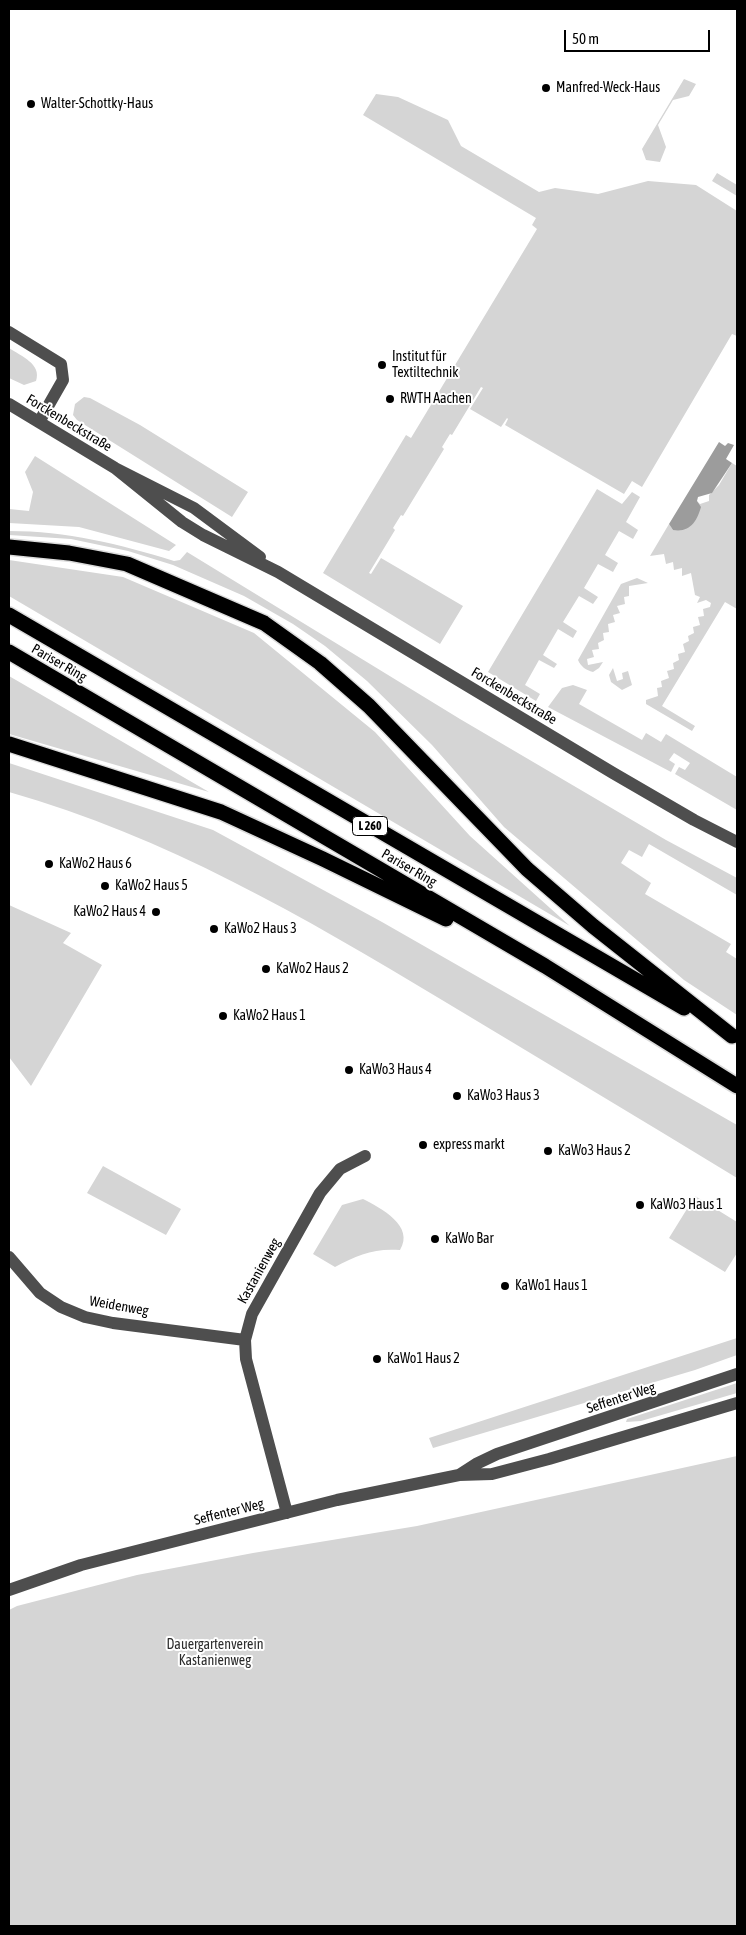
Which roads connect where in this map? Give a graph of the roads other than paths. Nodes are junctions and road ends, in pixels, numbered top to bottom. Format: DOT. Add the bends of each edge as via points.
graph roads {
  1 [pos="9,332"];
  2 [pos="9,404"];
  3 [pos="39,422"];
  4 [pos="114,468"];
  5 [pos="9,547"];
  6 [pos="278,572"];
  7 [pos="9,615"];
  8 [pos="9,652"];
  9 [pos="9,744"];
  10 [pos="737,842"];
  11 [pos="545,966"];
  12 [pos="735,1038"];
  13 [pos="737,1086"];
  14 [pos="365,1156"];
  15 [pos="9,1257"];
  16 [pos="245,1340"];
  17 [pos="737,1374"];
  18 [pos="737,1403"];
  19 [pos="459,1475"];
  20 [pos="287,1513"];
  21 [pos="9,1590"];
  1 -- 3 [label="street" via="61,364 63,380"];
  2 -- 3 [label="street, Forckenbeckstraße"];
  3 -- 4 [label="street, Forckenbeckstraße"];
  4 -- 6 [label="street, Forckenbeckstraße" via="198,532"];
  4 -- 6 [label="street, Forckenbeckstraße" via="199,511"];
  5 -- 12 [label="highway" via="127,564 264,623 320,663 368,706 527,869 593,926"];
  6 -- 10 [label="street, Forckenbeckstraße" via="613,773"];
  7 -- 12 [label="highway, Pariser Ring / L 260"];
  8 -- 11 [label="highway, Pariser Ring / L 260"];
  9 -- 11 [label="highway" via="221,812"];
  11 -- 13 [label="highway, Pariser Ring / L 260"];
  14 -- 16 [label="street, Kastanienweg" via="340,1169 320,1193 252,1314"];
  15 -- 16 [label="street, Weidenweg" via="40,1293 60,1307 85,1317"];
  16 -- 20 [label="street, Kastanienweg" via="246,1359"];
  17 -- 19 [label="street, Seffenter Weg" via="497,1454"];
  18 -- 19 [label="street, Seffenter Weg" via="492,1474"];
  19 -- 20 [label="street, Seffenter Weg"];
  20 -- 21 [label="street, Seffenter Weg" via="74,1567"];
}
